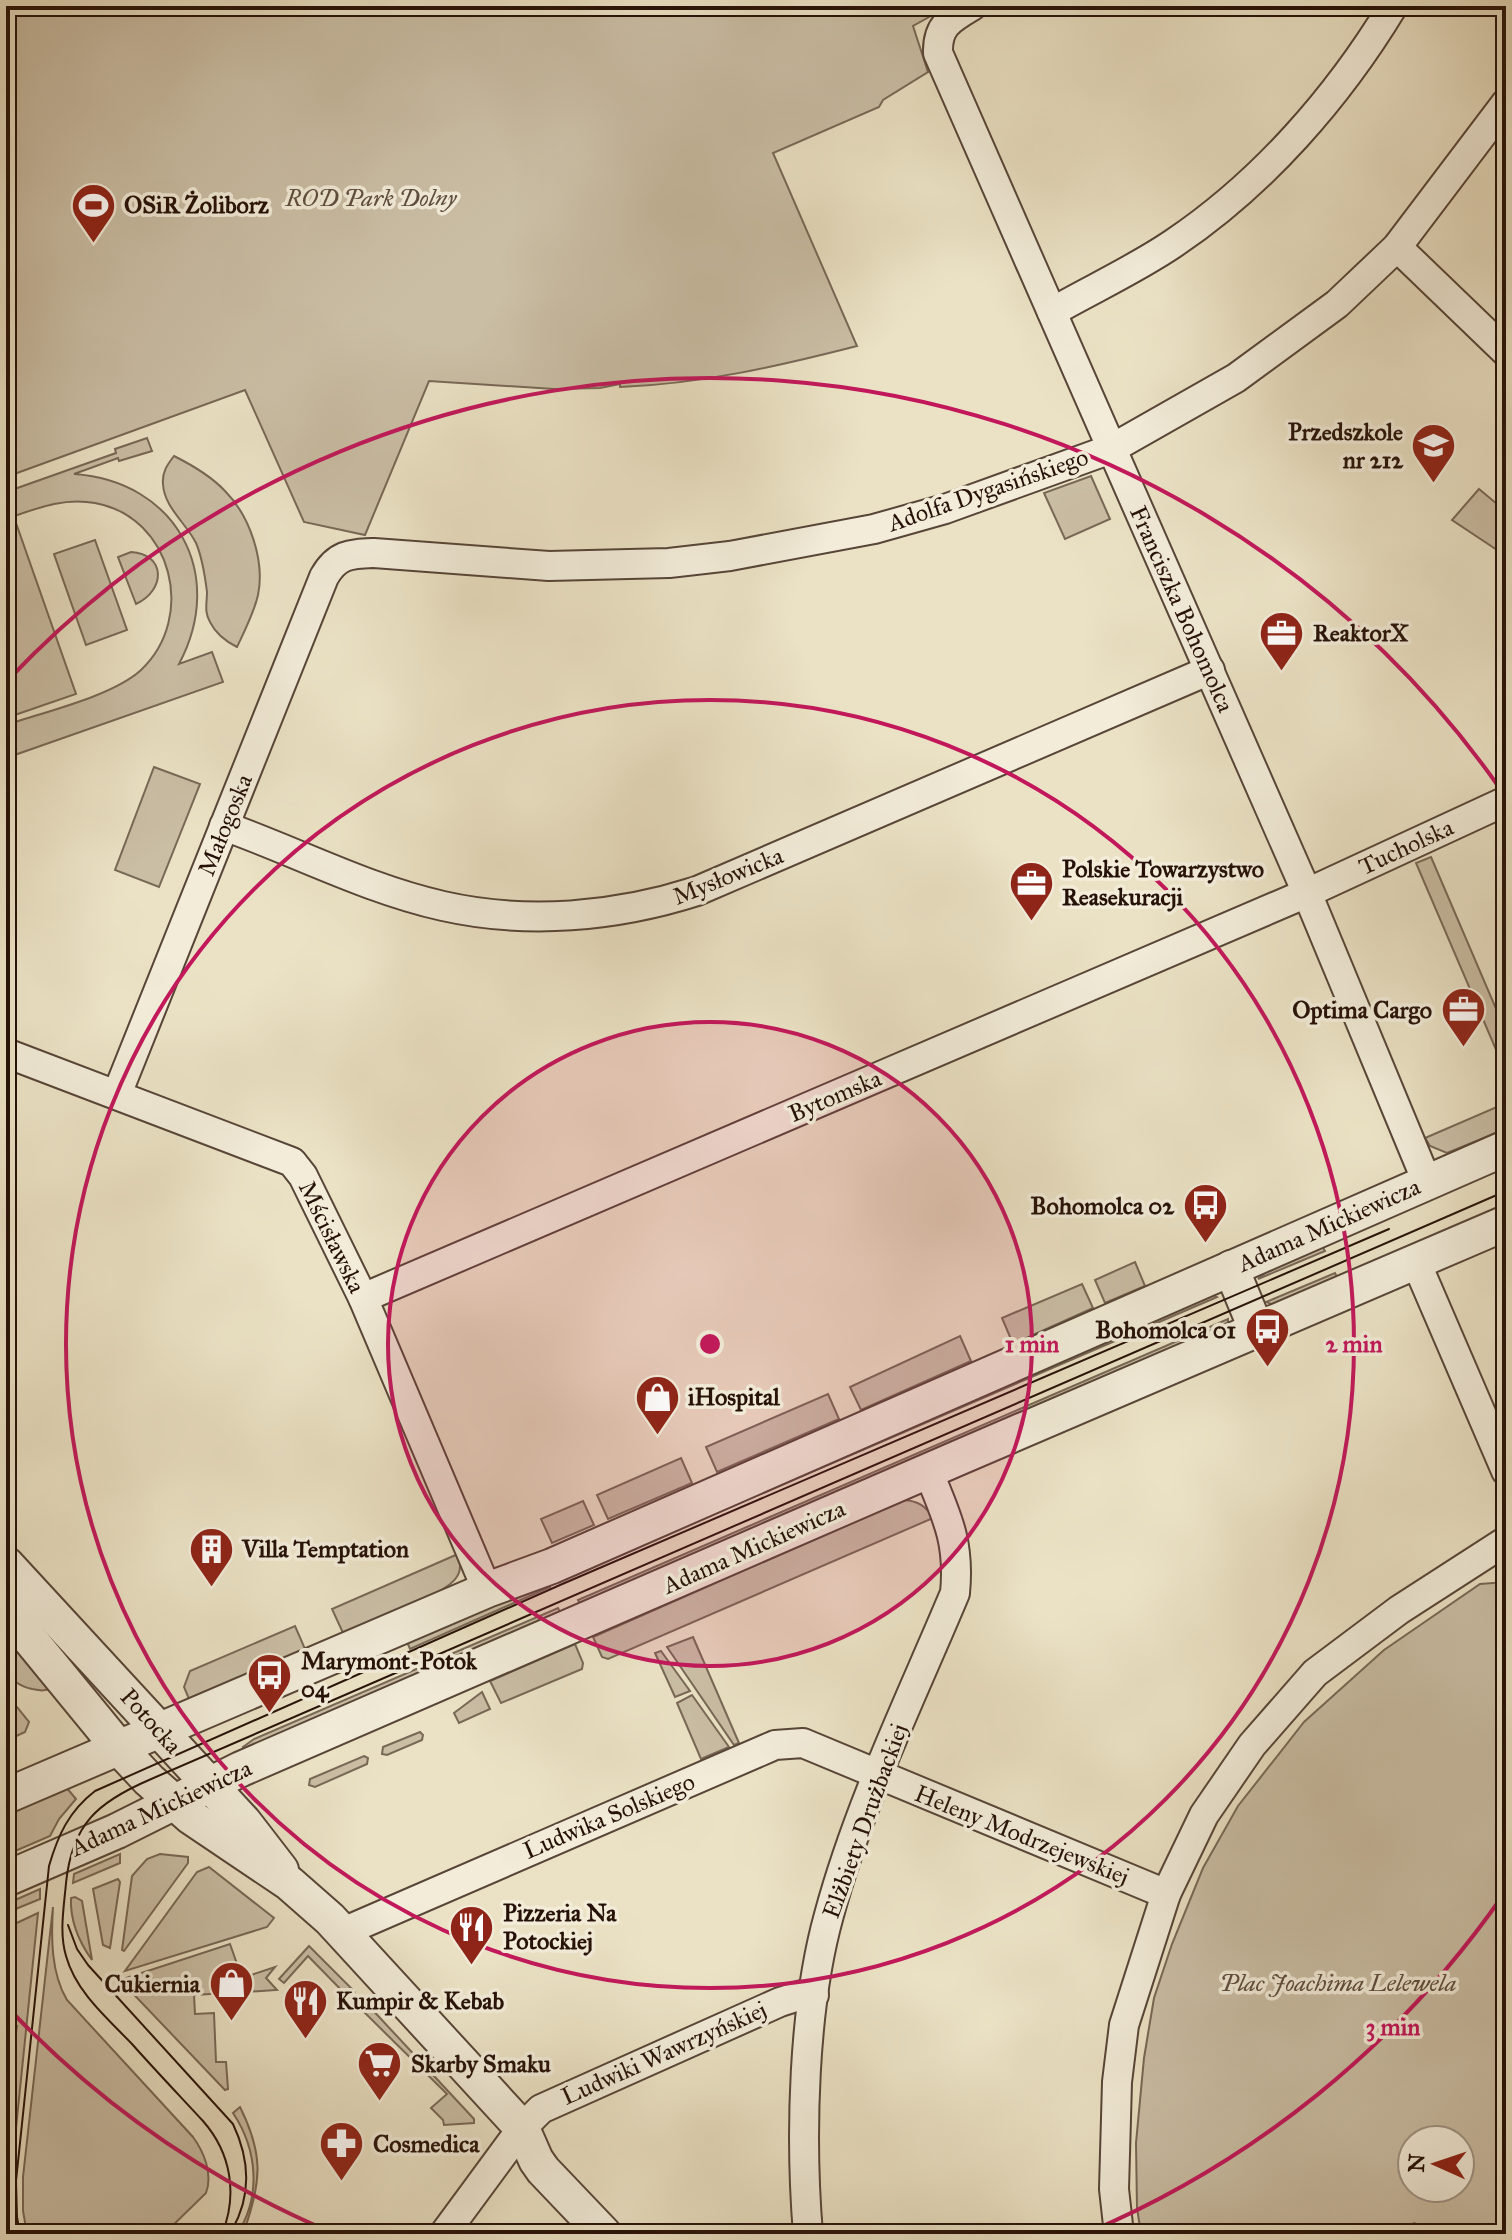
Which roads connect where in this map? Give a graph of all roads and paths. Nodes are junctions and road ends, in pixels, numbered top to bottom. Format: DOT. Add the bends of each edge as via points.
graph roads {
  1 [pos="972,6"];
  2 [pos="1393,6"];
  3 [pos="1506,103"];
  4 [pos="1397,247"];
  5 [pos="1052,312"];
  6 [pos="1506,352"];
  7 [pos="1111,449"];
  8 [pos="338,559"];
  9 [pos="1210,670"];
  10 [pos="1506,801"];
  11 [pos="224,826"];
  12 [pos="1307,893"];
  13 [pos="9,1054"];
  14 [pos="117,1094"];
  15 [pos="1506,1148"];
  16 [pos="1427,1182"];
  17 [pos="1506,1223"];
  18 [pos="1416,1262"];
  19 [pos="1231,1268"];
  20 [pos="363,1298"];
  21 [pos="1257,1331"];
  22 [pos="928,1471"];
  23 [pos="1506,1471"];
  24 [pos="1506,1541"];
  25 [pos="6,1564"];
  26 [pos="487,1590"];
  27 [pos="6,1610"];
  28 [pos="159,1731"];
  29 [pos="119,1748"];
  30 [pos="878,1776"];
  31 [pos="209,1785"];
  32 [pos="6,1796"];
  33 [pos="174,1803"];
  34 [pos="6,1879"];
  35 [pos="289,1883"];
  36 [pos="1166,1894"];
  37 [pos="343,1932"];
  38 [pos="814,1995"];
  39 [pos="522,2128"];
  40 [pos="444,2234"];
  41 [pos="604,2234"];
  42 [pos="630,2234"];
  43 [pos="808,2234"];
  44 [pos="1119,2234"];
  1 -- 5 [label="street, Franciszka Bohomolca" via="945,24 937,36 938,53"];
  2 -- 5 [label="street" via="1337,87 1239,191 1174,243"];
  3 -- 4 [label="street, Adolfa Dygasińskiego"];
  4 -- 6 [label="street"];
  4 -- 7 [label="street, Adolfa Dygasińskiego" via="1337,304 1274,352 1195,404"];
  5 -- 7 [label="street, Franciszka Bohomolca"];
  7 -- 8 [label="street, Adolfa Dygasińskiego" via="931,513 730,556 590,566 374,553"];
  7 -- 9 [label="street, Franciszka Bohomolca"];
  8 -- 11 [label="street, Małogoska" via="324,577"];
  9 -- 11 [label="street, Mysłowicka" via="697,891 648,905 564,917 442,906"];
  9 -- 12 [label="street, Franciszka Bohomolca"];
  10 -- 12 [label="street, Tucholska"];
  11 -- 14 [label="street, Małogoska"];
  12 -- 16 [label="street, Franciszka Bohomolca"];
  12 -- 20 [label="street, Bytomska"];
  13 -- 14 [label="street, Mścisławska"];
  14 -- 20 [label="street, Mścisławska" via="292,1162"];
  15 -- 16 [label="street, Adama Mickiewicza"];
  16 -- 19 [label="street, Adama Mickiewicza"];
  17 -- 18 [label="street, Adama Mickiewicza"];
  18 -- 21 [label="street, Adama Mickiewicza"];
  18 -- 23 [label="street"];
  19 -- 21 [label="street"];
  19 -- 26 [label="street, Adama Mickiewicza"];
  20 -- 26 [label="street, Mścisławska"];
  21 -- 22 [label="street, Adama Mickiewicza"];
  22 -- 30 [label="street, Elżbiety Drużbackiej" via="955,1538 955,1593"];
  22 -- 31 [label="street, Adama Mickiewicza"];
  24 -- 36 [label="street" via="1399,1610 1315,1673 1252,1745 1204,1815"];
  25 -- 28 [label="street, Potocka"];
  26 -- 28 [label="street, Adama Mickiewicza"];
  27 -- 29 [label="street, Potocka"];
  28 -- 29 [label="street, Adama Mickiewicza"];
  28 -- 31 [label="street, Potocka"];
  29 -- 32 [label="street, Adama Mickiewicza"];
  29 -- 33 [label="street, Potocka"];
  30 -- 36 [label="street, Heleny Modrzejewskiej"];
  30 -- 37 [label="street, Ludwika Solskiego" via="803,1743 775,1745"];
  30 -- 38 [label="street, Elżbiety Drużbackiej" via="828,1916"];
  31 -- 33 [label="street, Adama Mickiewicza"];
  31 -- 35 [label="street, Potocka" via="260,1840"];
  33 -- 34 [label="street, Adama Mickiewicza"];
  33 -- 35 [label="street, Potocka"];
  35 -- 37 [label="street, Potocka"];
  36 -- 44 [label="street" via="1124,2025 1114,2189"];
  37 -- 39 [label="street, Potocka"];
  38 -- 39 [label="street, Ludwiki Wawrzyńskiej" via="792,1997 566,2095"];
  38 -- 43 [label="street, Elżbiety Drużbackiej" via="805,2124"];
  39 -- 40 [label="street, Ludwiki Wawrzyńskiej"];
  39 -- 41 [label="street, Potocka" via="543,2170"];
  39 -- 42 [label="street, Potocka" via="550,2147"];
}
